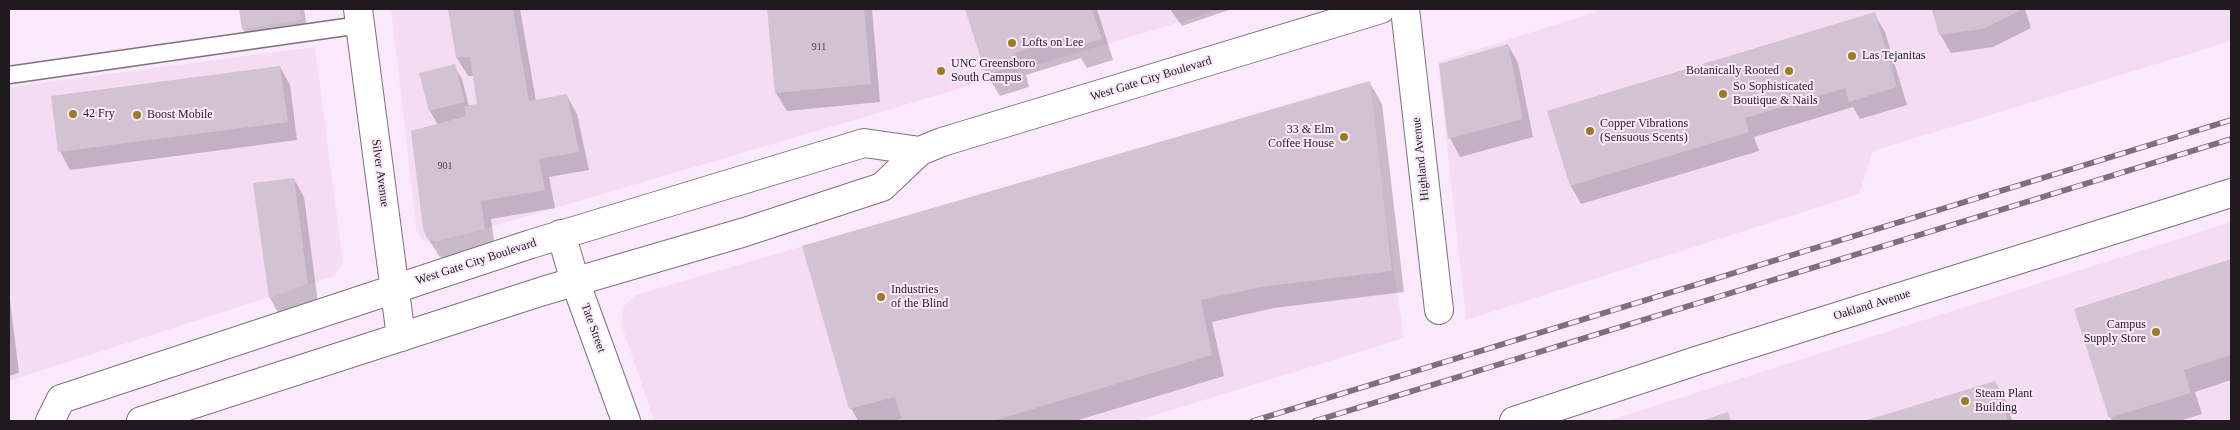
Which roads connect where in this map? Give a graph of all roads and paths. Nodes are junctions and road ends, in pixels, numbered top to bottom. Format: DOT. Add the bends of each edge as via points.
graph roads {
  1 [pos="1381,9"];
  2 [pos="1405,9"];
  3 [pos="359,17"];
  4 [pos="9,75"];
  5 [pos="920,151"];
  6 [pos="2231,193"];
  7 [pos="561,234"];
  8 [pos="575,282"];
  9 [pos="395,288"];
  10 [pos="1439,310"];
  11 [pos="400,337"];
  12 [pos="50,421"];
  13 [pos="141,421"];
  14 [pos="626,421"];
  15 [pos="1514,421"];
  1 -- 5 [label="main road, West Gate City Boulevard"];
  2 -- 10 [label="main road, Highland Avenue"];
  3 -- 4 [label="lane"];
  3 -- 9 [label="main road, Silver Avenue"];
  5 -- 7 [label="main road, West Gate City Boulevard" via="864,143"];
  5 -- 8 [label="main road, West Gate City Boulevard" via="882,188"];
  6 -- 15 [label="main road, Oakland Avenue"];
  7 -- 8 [label="main road, Tate Street"];
  7 -- 9 [label="main road, West Gate City Boulevard"];
  8 -- 11 [label="main road, West Gate City Boulevard"];
  8 -- 14 [label="main road, Tate Street"];
  9 -- 11 [label="main road, Silver Avenue"];
  9 -- 12 [label="main road, West Gate City Boulevard" via="61,399"];
  11 -- 13 [label="main road, West Gate City Boulevard"];
}
